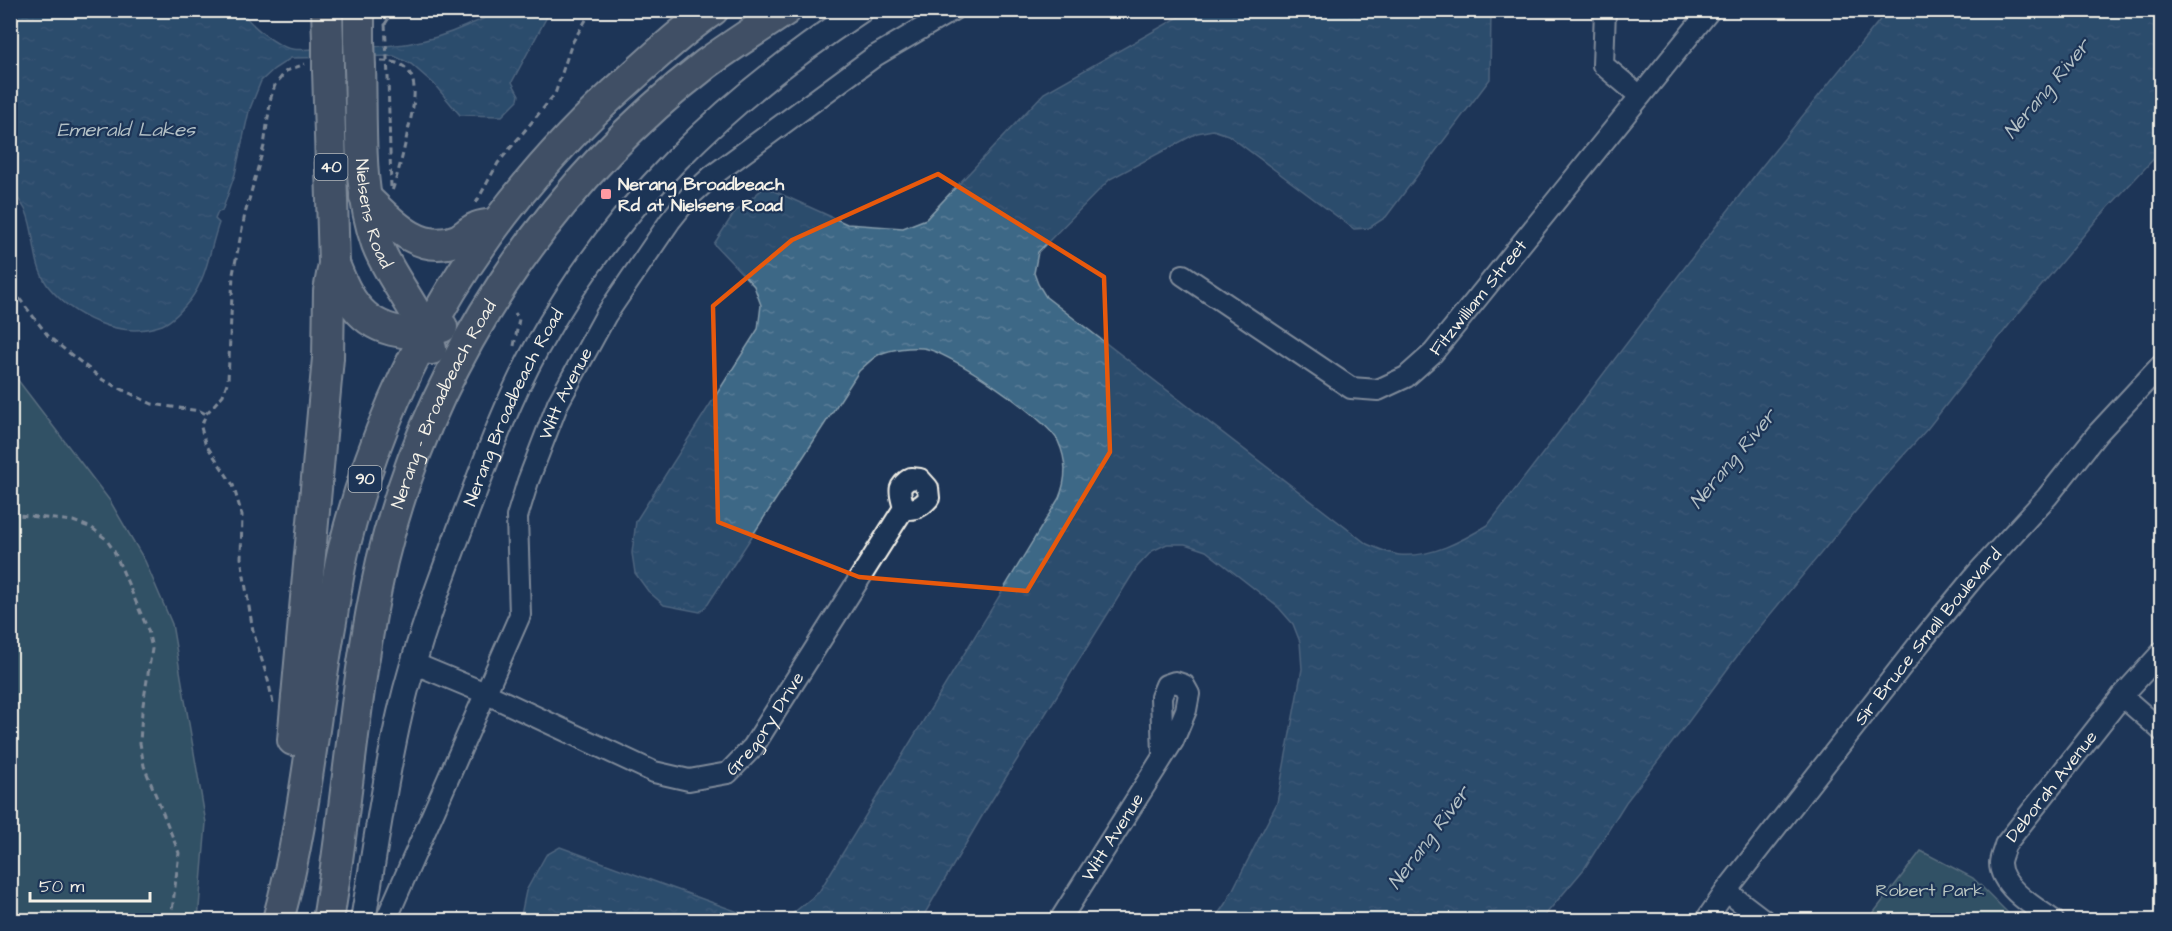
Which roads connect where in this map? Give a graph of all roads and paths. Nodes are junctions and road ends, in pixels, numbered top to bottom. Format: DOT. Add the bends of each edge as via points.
graph roads {
  1 [pos="327,10"];
  2 [pos="358,10"];
  3 [pos="394,10"];
  4 [pos="713,10"];
  5 [pos="786,10"];
  6 [pos="861,10"];
  7 [pos="953,10"];
  8 [pos="1605,10"];
  9 [pos="1710,10"];
  10 [pos="1640,96"];
  11 [pos="378,196"];
  12 [pos="495,224"];
  13 [pos="334,264"];
  14 [pos="1183,275"];
  15 [pos="10,280"];
  16 [pos="485,312"];
  17 [pos="515,313"];
  18 [pos="426,332"];
  19 [pos="513,350"];
  20 [pos="2162,364"];
  21 [pos="435,405"];
  22 [pos="206,414"];
  23 [pos="904,508"];
  24 [pos="10,514"];
  25 [pos="2162,652"];
  26 [pos="413,663"];
  27 [pos="485,693"];
  28 [pos="2122,696"];
  29 [pos="2162,731"];
  30 [pos="1163,754"];
  31 [pos="300,820"];
  32 [pos="1726,891"];
  33 [pos="384,919"];
  34 [pos="171,921"];
  35 [pos="278,921"];
  36 [pos="328,921"];
  37 [pos="363,921"];
  38 [pos="1060,921"];
  39 [pos="1706,921"];
  40 [pos="1764,921"];
  41 [pos="2053,921"];
  1 -- 13 [label="main road, Nielsens Road / 40"];
  2 -- 11 [label="main road, Nielsens Road / 40"];
  3 -- 11 [label="path, bridge" via="385,24 388,76"];
  4 -- 12 [label="main road, 90" via="665,47 580,125"];
  5 -- 16 [label="main road, Nerang - Broadbeach Road / 90" via="705,65 610,149 535,238"];
  6 -- 26 [label="street, Nerang Broadbeach Road" via="777,69 704,132 645,193 584,272 535,350 495,436"];
  7 -- 27 [label="street, Witt Avenue" via="875,56 722,168 690,196 670,221 606,315 549,424 517,517 520,615"];
  8 -- 10 [label="street" via="1603,65"];
  9 -- 10 [label="street, Fitzwilliam Street"];
  10 -- 14 [label="street, Fitzwilliam Street" via="1433,353 1406,377 1378,390 1351,388"];
  11 -- 12 [label="main road" via="399,230 431,243 456,241 476,227"];
  11 -- 18 [label="main road, Nielsens Road / 40" via="378,245"];
  12 -- 18 [label="main road, 90"];
  13 -- 18 [label="main road, 40" via="352,302 372,321 396,331"];
  13 -- 31 [label="main road" via="288,801"];
  15 -- 22 [label="path" via="12,289 49,337 103,380 152,404"];
  16 -- 18 [label="main road, 40" via="459,317"];
  16 -- 21 [label="main road, Nerang - Broadbeach Road / 90"];
  17 -- 19 [label="path" via="519,322"];
  18 -- 21 [label="main road, Nielsens Road / 40" via="435,375"];
  18 -- 31 [label="main road, 90" via="382,430 344,550"];
  20 -- 32 [label="street, Sir Bruce Small Boulevard" via="1979,571"];
  21 -- 36 [label="main road, Nerang - Broadbeach Road / 90" via="398,505 374,601"];
  23 -- 27 [label="street, Gregory Drive" via="753,747 728,773 689,780 654,771"];
  24 -- 34 [label="path" via="73,521 106,539 148,630 152,649 140,743 144,766 179,853"];
  25 -- 28 [label="street, Deborah Avenue"];
  26 -- 27 [label="street, Gregory Drive"];
  26 -- 37 [label="street, Nerang Broadbeach Road" via="389,765"];
  27 -- 33 [label="street, Witt Avenue"];
  28 -- 29 [label="street"];
  28 -- 41 [label="street, Deborah Avenue" via="2005,845 2000,864 2006,882"];
  30 -- 38 [label="street, Witt Avenue"];
  31 -- 35 [label="main road, 90"];
  32 -- 39 [label="street, Sir Bruce Small Boulevard"];
  32 -- 40 [label="street"];
}
